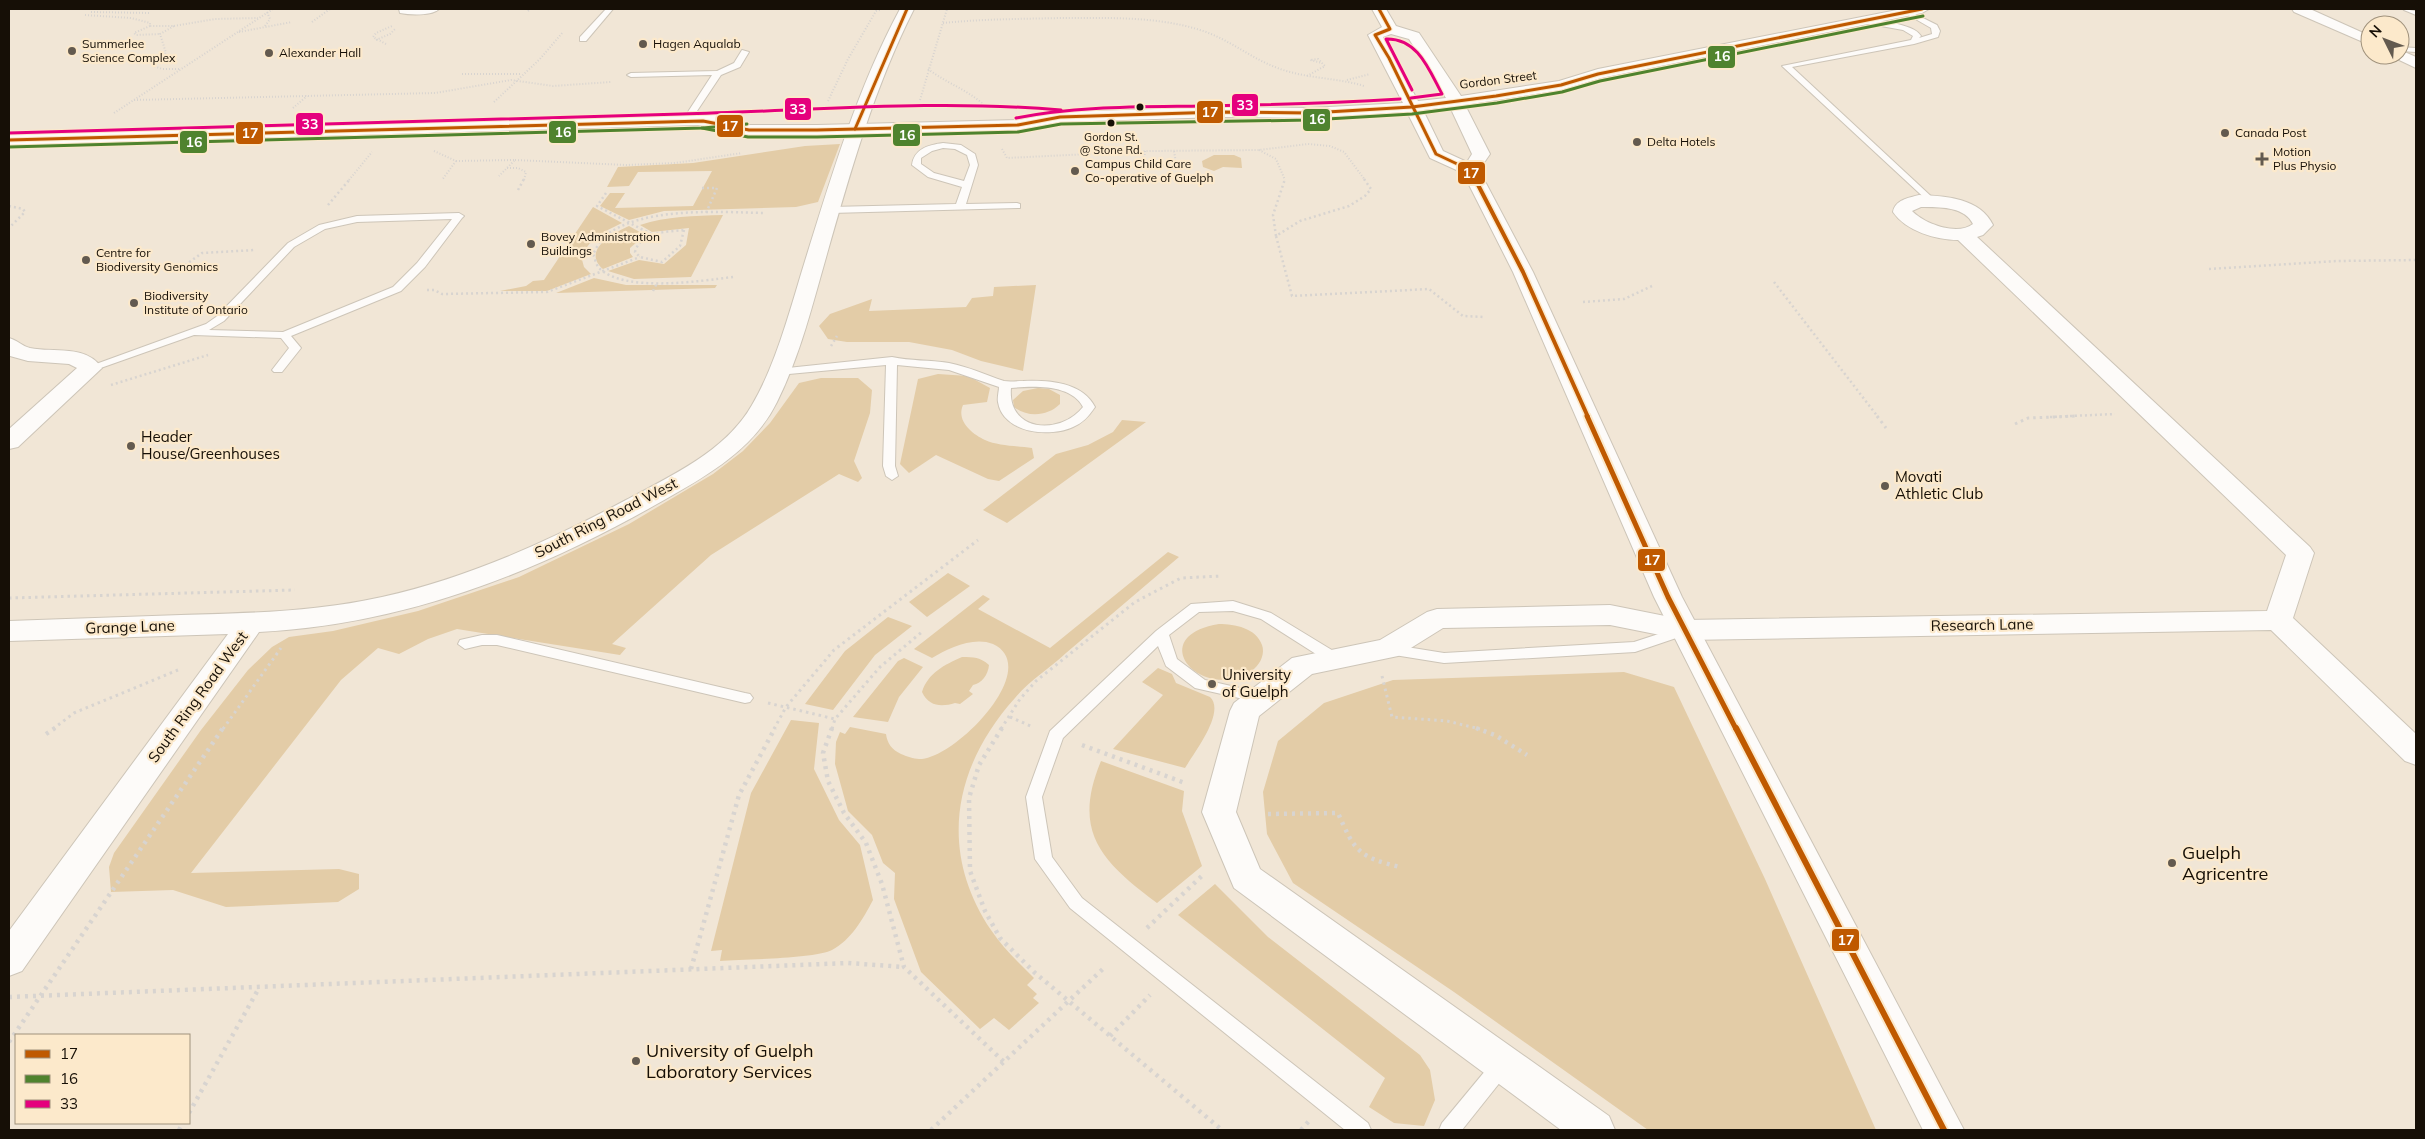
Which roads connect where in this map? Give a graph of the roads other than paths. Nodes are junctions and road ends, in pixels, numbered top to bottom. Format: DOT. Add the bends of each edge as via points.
graph roads {
  1 [pos="432,9"];
  2 [pos="610,9"];
  3 [pos="908,9"];
  4 [pos="1379,9"];
  5 [pos="1922,9"];
  6 [pos="2299,9"];
  7 [pos="2406,9"];
  8 [pos="407,12"];
  9 [pos="1907,12"];
  10 [pos="2416,13"];
  11 [pos="1862,20"];
  12 [pos="1390,29"];
  13 [pos="2360,36"];
  14 [pos="583,39"];
  15 [pos="1914,42"];
  16 [pos="745,52"];
  17 [pos="718,73"];
  18 [pos="1598,74"];
  19 [pos="631,75"];
  20 [pos="1521,76"];
  21 [pos="1466,83"];
  22 [pos="1451,93"];
  23 [pos="1409,100"];
  24 [pos="694,121"];
  25 [pos="858,121"];
  26 [pos="9,140"];
  27 [pos="1470,170"];
  28 [pos="967,185"];
  29 [pos="1931,201"];
  30 [pos="1017,206"];
  31 [pos="960,207"];
  32 [pos="831,210"];
  33 [pos="1963,234"];
  34 [pos="194,333"];
  35 [pos="284,336"];
  36 [pos="9,344"];
  37 [pos="892,360"];
  38 [pos="91,368"];
  39 [pos="278,370"];
  40 [pos="778,372"];
  41 [pos="1005,385"];
  42 [pos="9,442"];
  43 [pos="892,476"];
  44 [pos="2278,620"];
  45 [pos="251,623"];
  46 [pos="1685,630"];
  47 [pos="9,631"];
  48 [pos="1161,634"];
  49 [pos="465,644"];
  50 [pos="1382,650"];
  51 [pos="1335,659"];
  52 [pos="745,698"];
  53 [pos="1261,698"];
  54 [pos="2416,753"];
  55 [pos="9,960"];
  56 [pos="1503,1064"];
  57 [pos="1360,1130"];
  58 [pos="1449,1130"];
  59 [pos="1594,1130"];
  60 [pos="1944,1130"];
  1 -- 8 [label="main road"];
  2 -- 14 [label="lane"];
  3 -- 25 [label="main road, South Ring Road West"];
  4 -- 12 [label="main road"];
  5 -- 9 [label="main road, Gordon Street"];
  6 -- 13 [label="main road"];
  7 -- 10 [label="lane"];
  9 -- 11 [label="main road, Gordon Street"];
  9 -- 15 [label="lane" via="1930,24 1936,31 1928,39"];
  11 -- 15 [label="lane" via="1906,28 1915,32"];
  11 -- 18 [label="main road, Gordon Street"];
  12 -- 22 [label="main road" via="1414,36"];
  12 -- 23 [label="main road" via="1376,35"];
  15 -- 29 [label="lane" via="1786,66"];
  16 -- 17 [label="lane" via="737,65"];
  17 -- 19 [label="lane"];
  17 -- 24 [label="lane"];
  18 -- 20 [label="main road, Gordon Street"];
  18 -- 22 [label="main road, Gordon Street" via="1561,85"];
  21 -- 22 [label="main road, Gordon Street"];
  22 -- 23 [label="main road, Gordon Street"];
  22 -- 27 [label="main road" via="1481,154"];
  23 -- 25 [label="main road, Gordon Street" via="1310,113 1060,117 1018,125"];
  23 -- 27 [label="main road" via="1436,154"];
  24 -- 25 [label="main road, Gordon Street" via="750,130"];
  24 -- 26 [label="main road, Gordon Street"];
  25 -- 32 [label="main road, South Ring Road West"];
  27 -- 46 [label="main road" via="1522,272"];
  28 -- 28 [label="lane" via="974,160 966,150 938,146 924,150 916,157 916,165 928,173"];
  28 -- 31 [label="lane"];
  29 -- 33 [label="main road" via="1958,205 1982,220 1981,228"];
  29 -- 33 [label="main road" via="1909,203 1902,212 1916,225 1934,231"];
  30 -- 31 [label="lane"];
  31 -- 32 [label="lane"];
  32 -- 40 [label="main road, South Ring Road West"];
  33 -- 44 [label="main road" via="2300,553"];
  34 -- 35 [label="lane"];
  34 -- 35 [label="lane" via="220,319 288,247 322,227 342,221 459,216 421,266 393,291"];
  34 -- 38 [label="lane"];
  35 -- 39 [label="lane" via="295,348"];
  36 -- 38 [label="main road" via="27,354 84,361"];
  37 -- 40 [label="lane"];
  37 -- 41 [label="lane" via="965,369"];
  37 -- 43 [label="lane" via="889,466"];
  38 -- 42 [label="main road"];
  40 -- 45 [label="main road, South Ring Road West" via="763,405 752,420 712,460 572,539 491,573 395,603 324,617"];
  41 -- 41 [label="lane" via="1002,397 1005,410 1028,427 1064,426 1079,418 1088,407 1083,397 1062,388 1035,383"];
  44 -- 46 [label="main road, Research Lane"];
  44 -- 54 [label="main road"];
  45 -- 47 [label="main road, Grange Lane"];
  45 -- 55 [label="main road, South Ring Road West"];
  46 -- 50 [label="lane" via="1635,647 1444,658"];
  46 -- 50 [label="main road, Research Lane" via="1610,615 1437,619"];
  46 -- 60 [label="main road"];
  48 -- 51 [label="lane" via="1196,607 1233,606 1266,616"];
  48 -- 53 [label="lane" via="1170,662 1200,684"];
  48 -- 57 [label="lane" via="1056,736 1034,797 1044,859 1076,903"];
  49 -- 52 [label="lane" via="497,640"];
  50 -- 51 [label="main road"];
  51 -- 53 [label="main road" via="1303,665"];
  53 -- 56 [label="main road" via="1245,711 1219,812 1246,878"];
  56 -- 58 [label="lane"];
  56 -- 59 [label="main road"];
}
